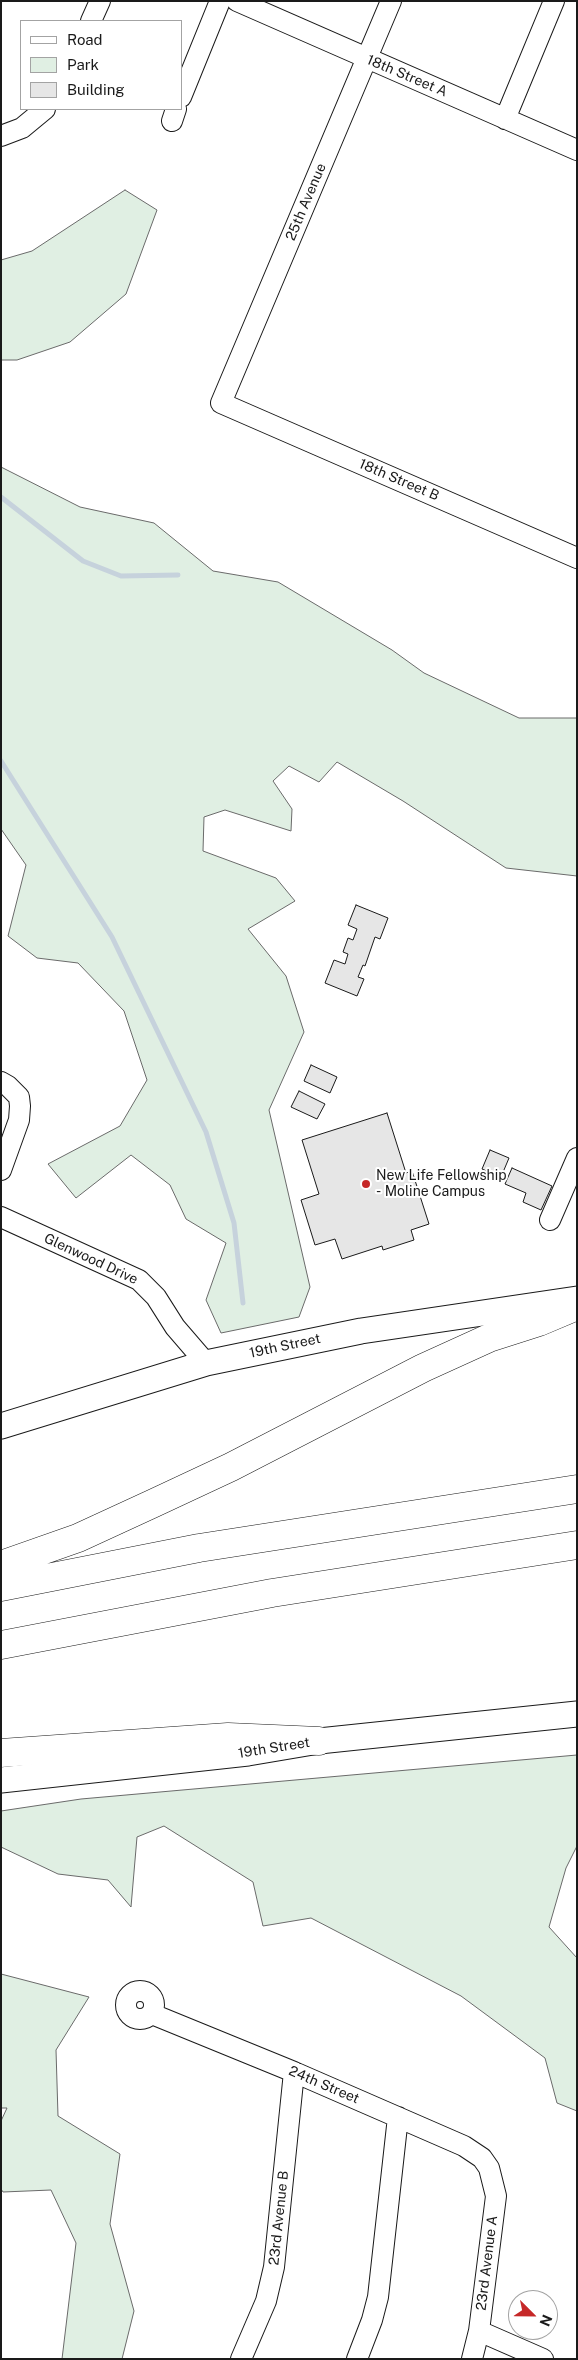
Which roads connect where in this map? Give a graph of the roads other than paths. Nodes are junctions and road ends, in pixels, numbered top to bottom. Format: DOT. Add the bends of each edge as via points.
graph roads {
  1 [pos="100,1"];
  2 [pos="220,1"];
  3 [pos="237,1"];
  4 [pos="391,1"];
  5 [pos="554,1"];
  6 [pos="91,20"];
  7 [pos="367,59"];
  8 [pos="182,95"];
  9 [pos="44,110"];
  10 [pos="505,119"];
  11 [pos="1,136"];
  12 [pos="577,150"];
  13 [pos="220,403"];
  14 [pos="577,558"];
  15 [pos="1,1082"];
  16 [pos="577,1158"];
  17 [pos="1,1170"];
  18 [pos="1,1217"];
  19 [pos="550,1220"];
  20 [pos="577,1300"];
  21 [pos="577,1306"];
  22 [pos="206,1363"];
  23 [pos="1,1426"];
  24 [pos="577,1489"];
  25 [pos="577,1545"];
  26 [pos="1,1565"];
  27 [pos="1,1587"];
  28 [pos="1,1645"];
  29 [pos="577,1714"];
  30 [pos="319,1741"];
  31 [pos="1,1753"];
  32 [pos="1,1780"];
  33 [pos="152,2014"];
  34 [pos="294,2072"];
  35 [pos="398,2117"];
  36 [pos="489,2168"];
  37 [pos="479,2331"];
  38 [pos="241,2359"];
  39 [pos="357,2359"];
  40 [pos="472,2359"];
  41 [pos="543,2359"];
  1 -- 6 [label="street"];
  2 -- 8 [label="street"];
  3 -- 7 [label="street, 18th Street A"];
  4 -- 7 [label="street, 25th Avenue"];
  5 -- 10 [label="street"];
  7 -- 10 [label="street, 18th Street A"];
  7 -- 13 [label="street, 25th Avenue"];
  9 -- 11 [label="street" via="22,128"];
  10 -- 12 [label="street, 18th Street A"];
  13 -- 14 [label="street, 18th Street B"];
  15 -- 17 [label="street" via="19,1097 20,1106 19,1120"];
  16 -- 19 [label="street"];
  18 -- 22 [label="street, Glenwood Drive" via="140,1280"];
  20 -- 22 [label="main road, 19th Street" via="361,1332"];
  21 -- 26 [label="highway" via="489,1338 423,1368 231,1467 78,1538"];
  22 -- 23 [label="main road, 19th Street"];
  24 -- 27 [label="highway" via="199,1548"];
  25 -- 28 [label="highway" via="272,1592"];
  29 -- 30 [label="main road, 19th Street"];
  30 -- 31 [label="highway" via="228,1738"];
  30 -- 32 [label="main road, 19th Street" via="248,1753"];
  33 -- 34 [label="street, 24th Street"];
  34 -- 35 [label="street, 24th Street"];
  34 -- 38 [label="street, 23rd Avenue B" via="274,2266 266,2301"];
  35 -- 36 [label="street, 24th Street" via="464,2146 482,2158"];
  35 -- 39 [label="street" via="378,2297"];
  36 -- 37 [label="street, 23rd Avenue A" via="496,2196"];
  37 -- 40 [label="street, 23rd Avenue A"];
  37 -- 41 [label="street"];
}
